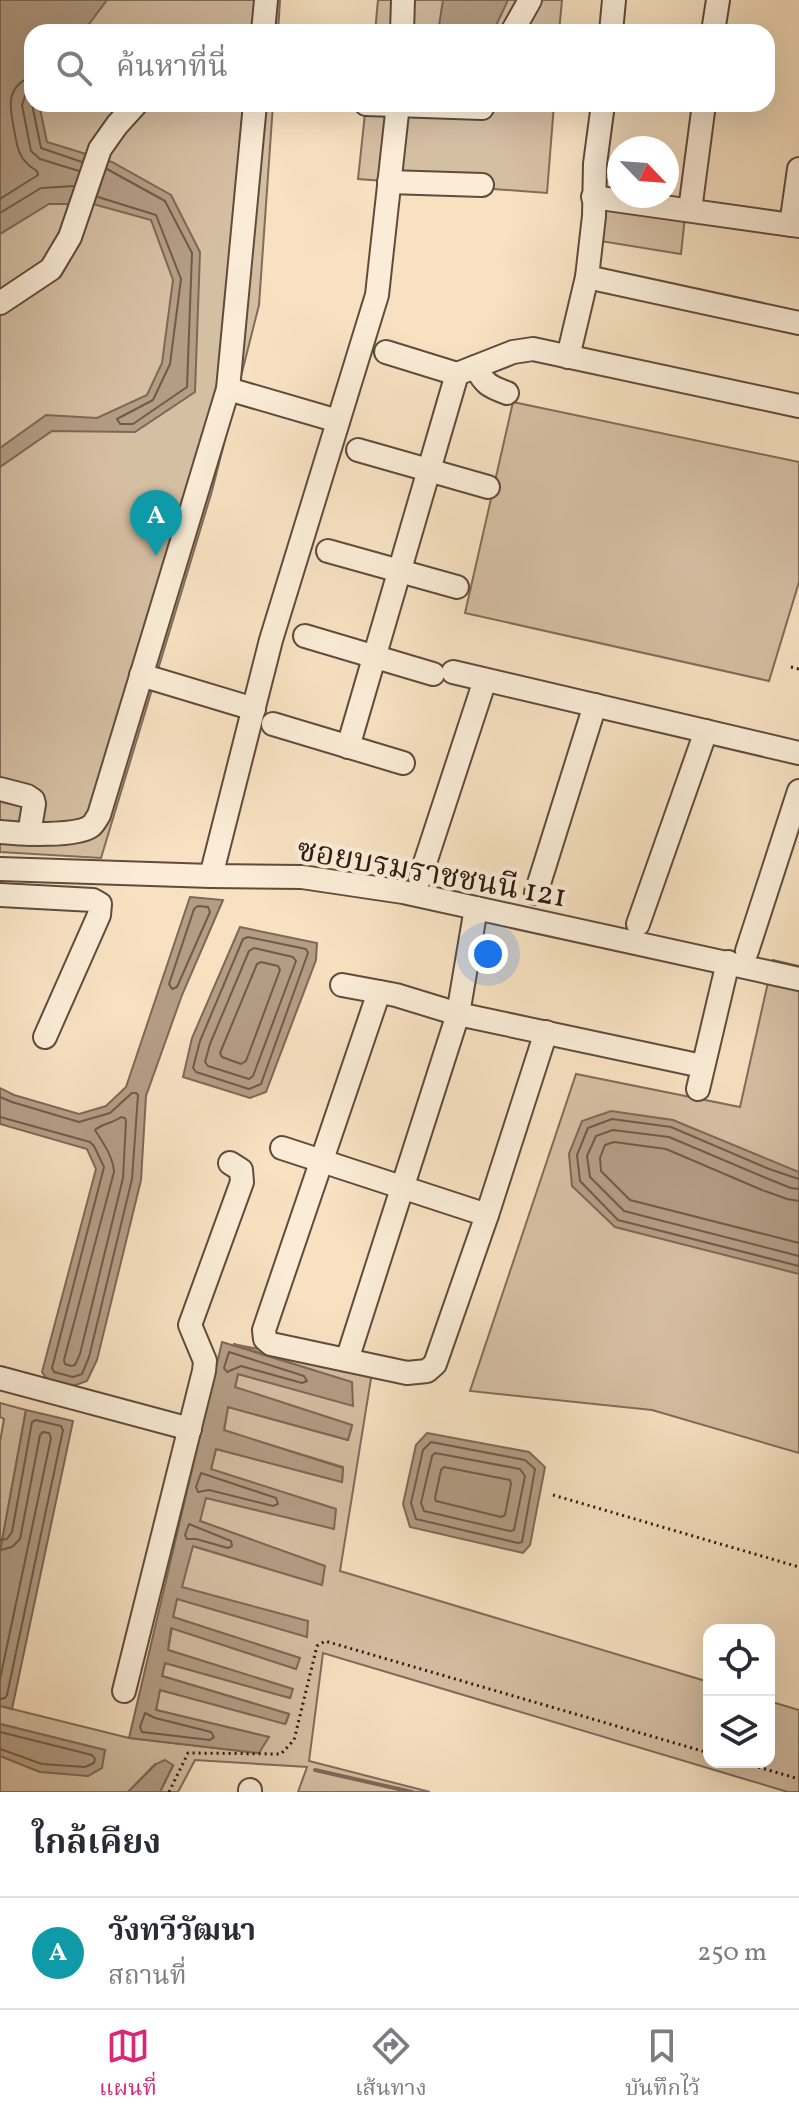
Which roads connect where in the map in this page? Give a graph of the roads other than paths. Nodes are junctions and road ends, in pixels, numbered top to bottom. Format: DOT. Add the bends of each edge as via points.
graph roads {
  1 [pos="266,0"];
  2 [pos="403,0"];
  3 [pos="530,0"];
  4 [pos="614,0"];
  5 [pos="718,0"];
  6 [pos="264,24"];
  7 [pos="402,24"];
  8 [pos="516,24"];
  9 [pos="612,24"];
  10 [pos="714,24"];
  11 [pos="129,112"];
  12 [pos="254,112"];
  13 [pos="397,112"];
  14 [pos="602,112"];
  15 [pos="703,112"];
  16 [pos="799,169"];
  17 [pos="389,182"];
  18 [pos="482,185"];
  19 [pos="593,197"];
  20 [pos="690,210"];
  21 [pos="795,225"];
  22 [pos="587,277"];
  23 [pos="0,303"];
  24 [pos="799,323"];
  25 [pos="386,352"];
  26 [pos="568,357"];
  27 [pos="466,370"];
  28 [pos="228,389"];
  29 [pos="507,393"];
  30 [pos="799,406"];
  31 [pos="338,421"];
  32 [pos="358,450"];
  33 [pos="430,470"];
  34 [pos="488,487"];
  35 [pos="328,551"];
  36 [pos="399,571"];
  37 [pos="457,587"];
  38 [pos="305,636"];
  39 [pos="373,656"];
  40 [pos="141,675"];
  41 [pos="485,680"];
  42 [pos="595,705"];
  43 [pos="254,709"];
  44 [pos="273,724"];
  45 [pos="706,731"];
  46 [pos="348,747"];
  47 [pos="799,753"];
  48 [pos="403,763"];
  49 [pos="0,789"];
  50 [pos="799,791"];
  51 [pos="0,832"];
  52 [pos="29,834"];
  53 [pos="0,869"];
  54 [pos="211,876"];
  55 [pos="420,878"];
  56 [pos="536,893"];
  57 [pos="0,895"];
  58 [pos="476,908"];
  59 [pos="638,924"];
  60 [pos="737,956"];
  61 [pos="799,979"];
  62 [pos="342,985"];
  63 [pos="379,992"];
  64 [pos="458,1014"];
  65 [pos="546,1032"];
  66 [pos="45,1037"];
  67 [pos="702,1066"];
  68 [pos="698,1089"];
  69 [pos="282,1148"];
  70 [pos="322,1162"];
  71 [pos="230,1163"];
  72 [pos="403,1187"];
  73 [pos="487,1215"];
  74 [pos="347,1360"];
  75 [pos="0,1378"];
  76 [pos="190,1429"];
  77 [pos="124,1691"];
  1 -- 6 [label="street"];
  2 -- 7 [label="street"];
  3 -- 8 [label="street"];
  4 -- 9 [label="street"];
  5 -- 10 [label="street"];
  11 -- 23 [label="street" via="100,149 70,237 51,269"];
  12 -- 28 [label="street"];
  13 -- 17 [label="street"];
  14 -- 19 [label="street"];
  15 -- 20 [label="street"];
  16 -- 21 [label="street"];
  17 -- 18 [label="street"];
  17 -- 31 [label="street" via="377,295"];
  19 -- 20 [label="street"];
  19 -- 22 [label="street"];
  20 -- 21 [label="street"];
  22 -- 24 [label="street"];
  22 -- 26 [label="street"];
  25 -- 27 [label="street"];
  26 -- 27 [label="street" via="524,349"];
  26 -- 30 [label="street"];
  27 -- 29 [label="street"];
  27 -- 33 [label="street"];
  28 -- 31 [label="street"];
  28 -- 40 [label="street"];
  31 -- 43 [label="street"];
  32 -- 33 [label="street"];
  33 -- 34 [label="street"];
  33 -- 36 [label="street"];
  35 -- 36 [label="street"];
  36 -- 37 [label="street"];
  36 -- 39 [label="street"];
  38 -- 39 [label="street"];
  39 -- 41 [label="street"];
  39 -- 46 [label="street"];
  40 -- 43 [label="street"];
  40 -- 52 [label="street" via="93,825"];
  41 -- 42 [label="street"];
  41 -- 55 [label="street"];
  42 -- 45 [label="street"];
  42 -- 56 [label="street"];
  43 -- 54 [label="street"];
  44 -- 46 [label="street"];
  45 -- 47 [label="street"];
  45 -- 59 [label="street"];
  46 -- 48 [label="street"];
  49 -- 52 [label="street" via="33,800"];
  50 -- 60 [label="street"];
  51 -- 52 [label="street"];
  53 -- 54 [label="street, ซอยบรมราชชนนี 121"];
  54 -- 58 [label="street, ซอยบรมราชชนนี 121" via="302,877"];
  57 -- 66 [label="street" via="100,904"];
  58 -- 60 [label="street, ซอยบรมราชชนนี 121"];
  58 -- 64 [label="street"];
  60 -- 61 [label="street, ซอยบรมราชชนนี 121"];
  60 -- 67 [label="street"];
  62 -- 63 [label="street"];
  63 -- 64 [label="street"];
  63 -- 70 [label="street"];
  64 -- 65 [label="street"];
  64 -- 72 [label="street"];
  65 -- 67 [label="street"];
  65 -- 73 [label="street"];
  67 -- 68 [label="street"];
  69 -- 70 [label="street"];
  70 -- 72 [label="street"];
  70 -- 74 [label="street" via="265,1339"];
  71 -- 76 [label="street" via="241,1170 242,1182 190,1325 205,1361"];
  72 -- 73 [label="street"];
  72 -- 74 [label="street"];
  73 -- 74 [label="street" via="435,1364 427,1371 407,1373"];
  75 -- 76 [label="street"];
  76 -- 77 [label="street"];
}
